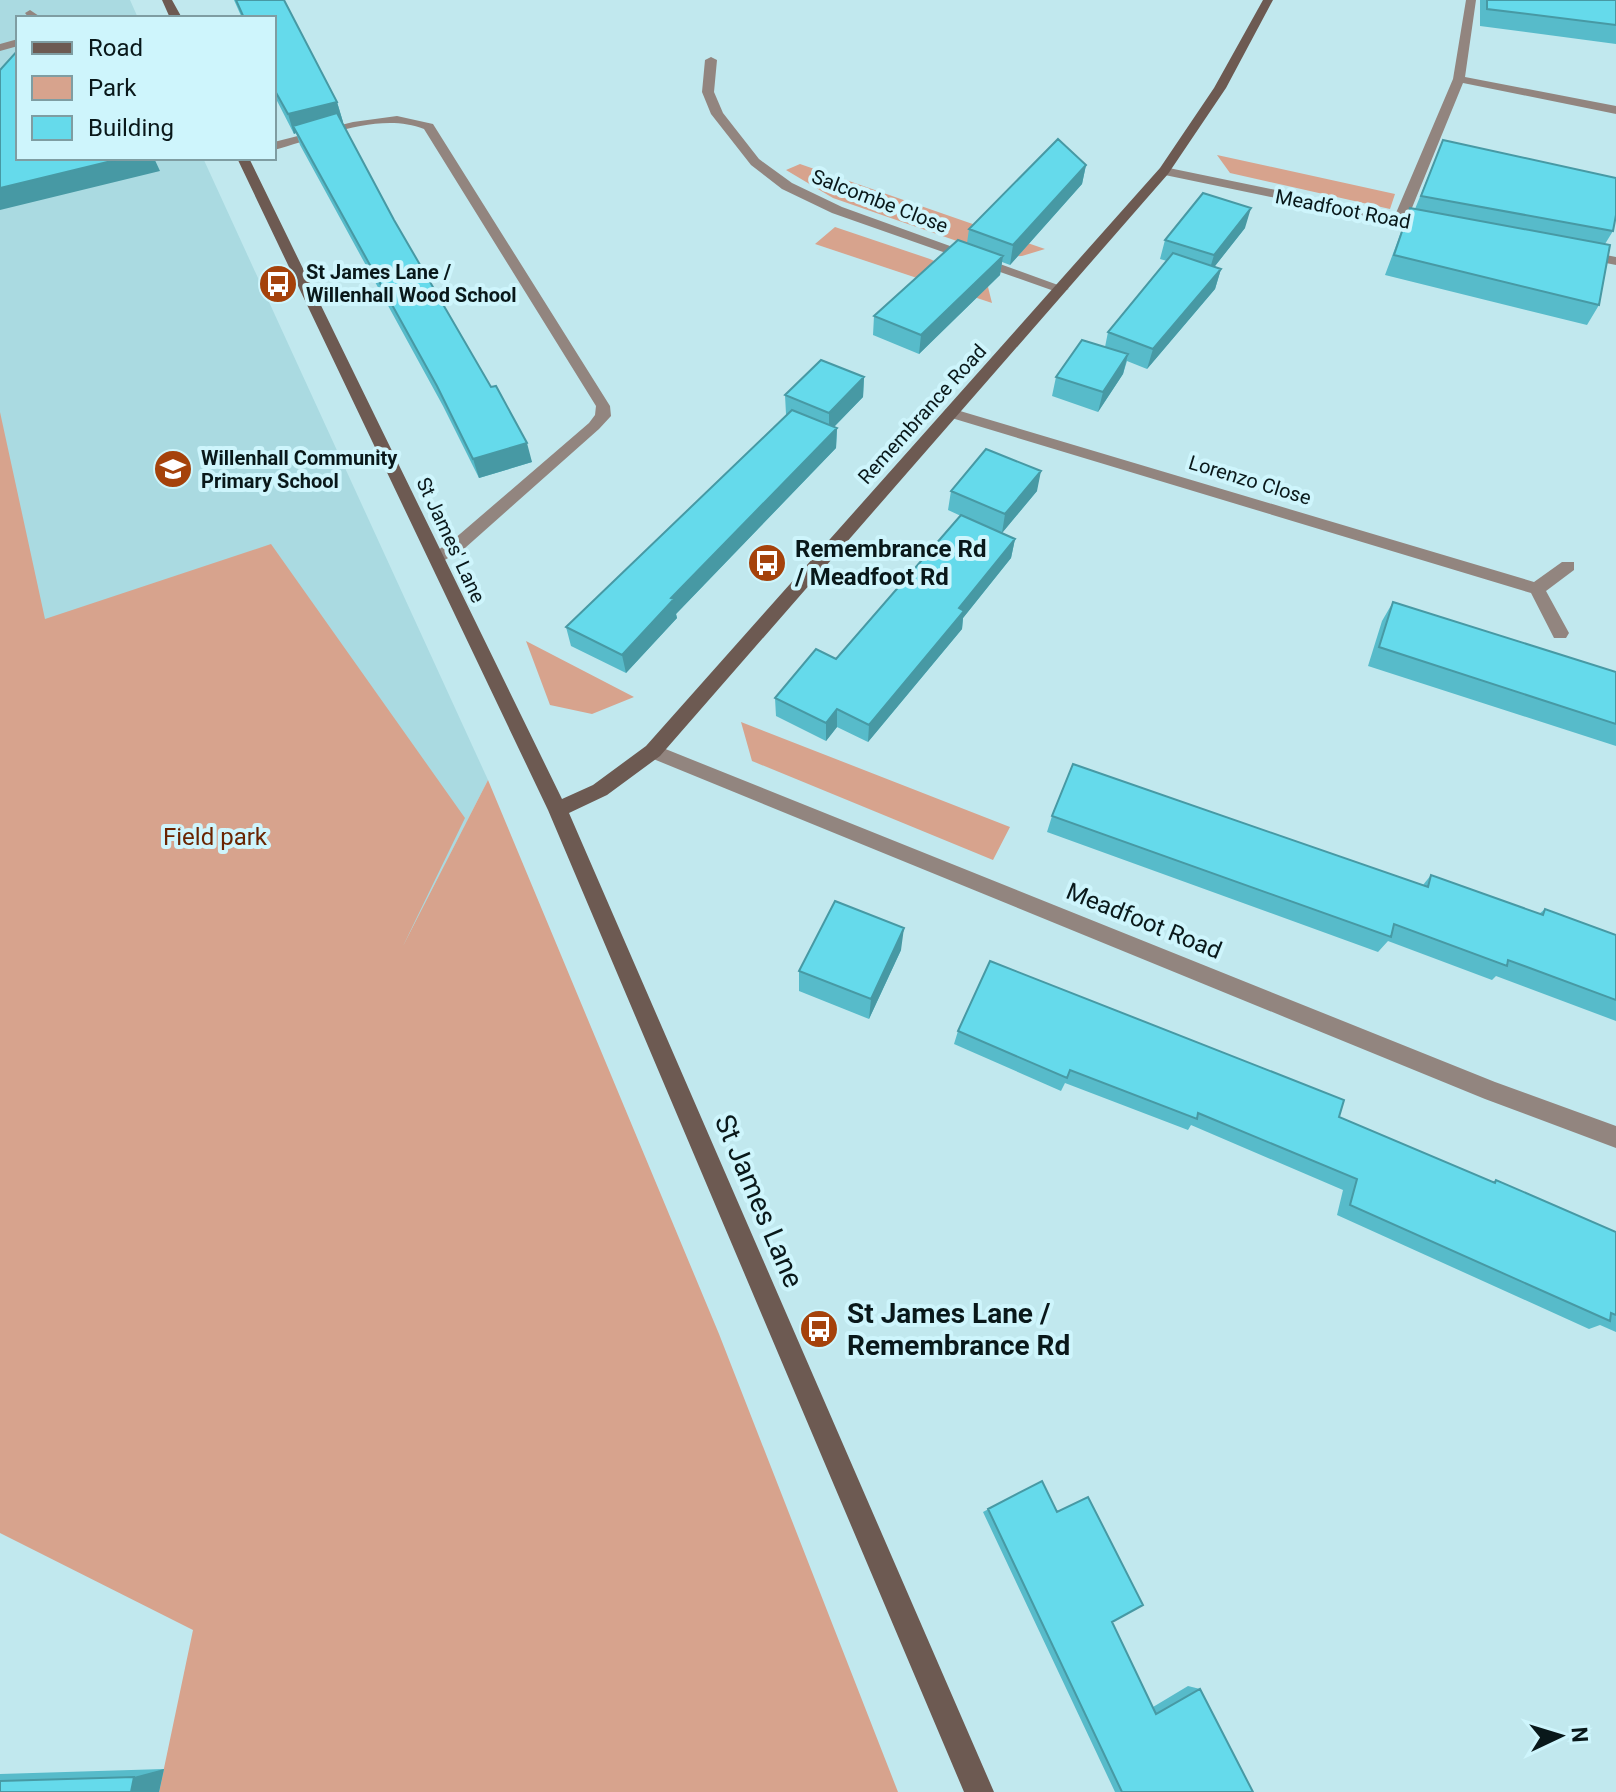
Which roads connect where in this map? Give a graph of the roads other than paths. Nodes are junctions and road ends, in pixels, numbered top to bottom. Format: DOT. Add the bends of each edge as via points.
graph roads {
  1 [pos="1268,0"];
  2 [pos="1471,0"];
  3 [pos="711,60"];
  4 [pos="1459,79"];
  5 [pos="1616,110"];
  6 [pos="276,146"];
  7 [pos="244,160"];
  8 [pos="1164,171"];
  9 [pos="1400,220"];
  10 [pos="1445,229"];
  11 [pos="1565,251"];
  12 [pos="1616,261"];
  13 [pos="1062,289"];
  14 [pos="950,413"];
  15 [pos="438,558"];
  16 [pos="1568,566"];
  17 [pos="1537,589"];
  18 [pos="1560,633"];
  19 [pos="653,751"];
  20 [pos="558,810"];
  21 [pos="1616,1137"];
  22 [pos="979,1792"];
  1 -- 8 [label="street, Remembrance Road" via="1213,103"];
  2 -- 4 [label="street"];
  3 -- 13 [label="street, Salcombe Close" via="708,92 717,114 755,162 787,186 837,210"];
  4 -- 5 [label="street"];
  4 -- 9 [label="street"];
  6 -- 15 [label="street" via="395,119 429,127 603,406 603,416 594,426"];
  7 -- 15 [label="street, St James' Lane"];
  8 -- 9 [label="street, Meadfoot Road"];
  8 -- 13 [label="street, Remembrance Road"];
  9 -- 10 [label="street, Meadfoot Road"];
  11 -- 12 [label="street"];
  13 -- 14 [label="street, Remembrance Road"];
  14 -- 17 [label="street, Lorenzo Close"];
  14 -- 19 [label="street, Remembrance Road"];
  15 -- 20 [label="street, St James' Lane"];
  16 -- 17 [label="street"];
  17 -- 18 [label="street"];
  19 -- 20 [label="street, Remembrance Road" via="600,790"];
  19 -- 21 [label="street, Meadfoot Road"];
  20 -- 22 [label="street, St James Lane"];
}
